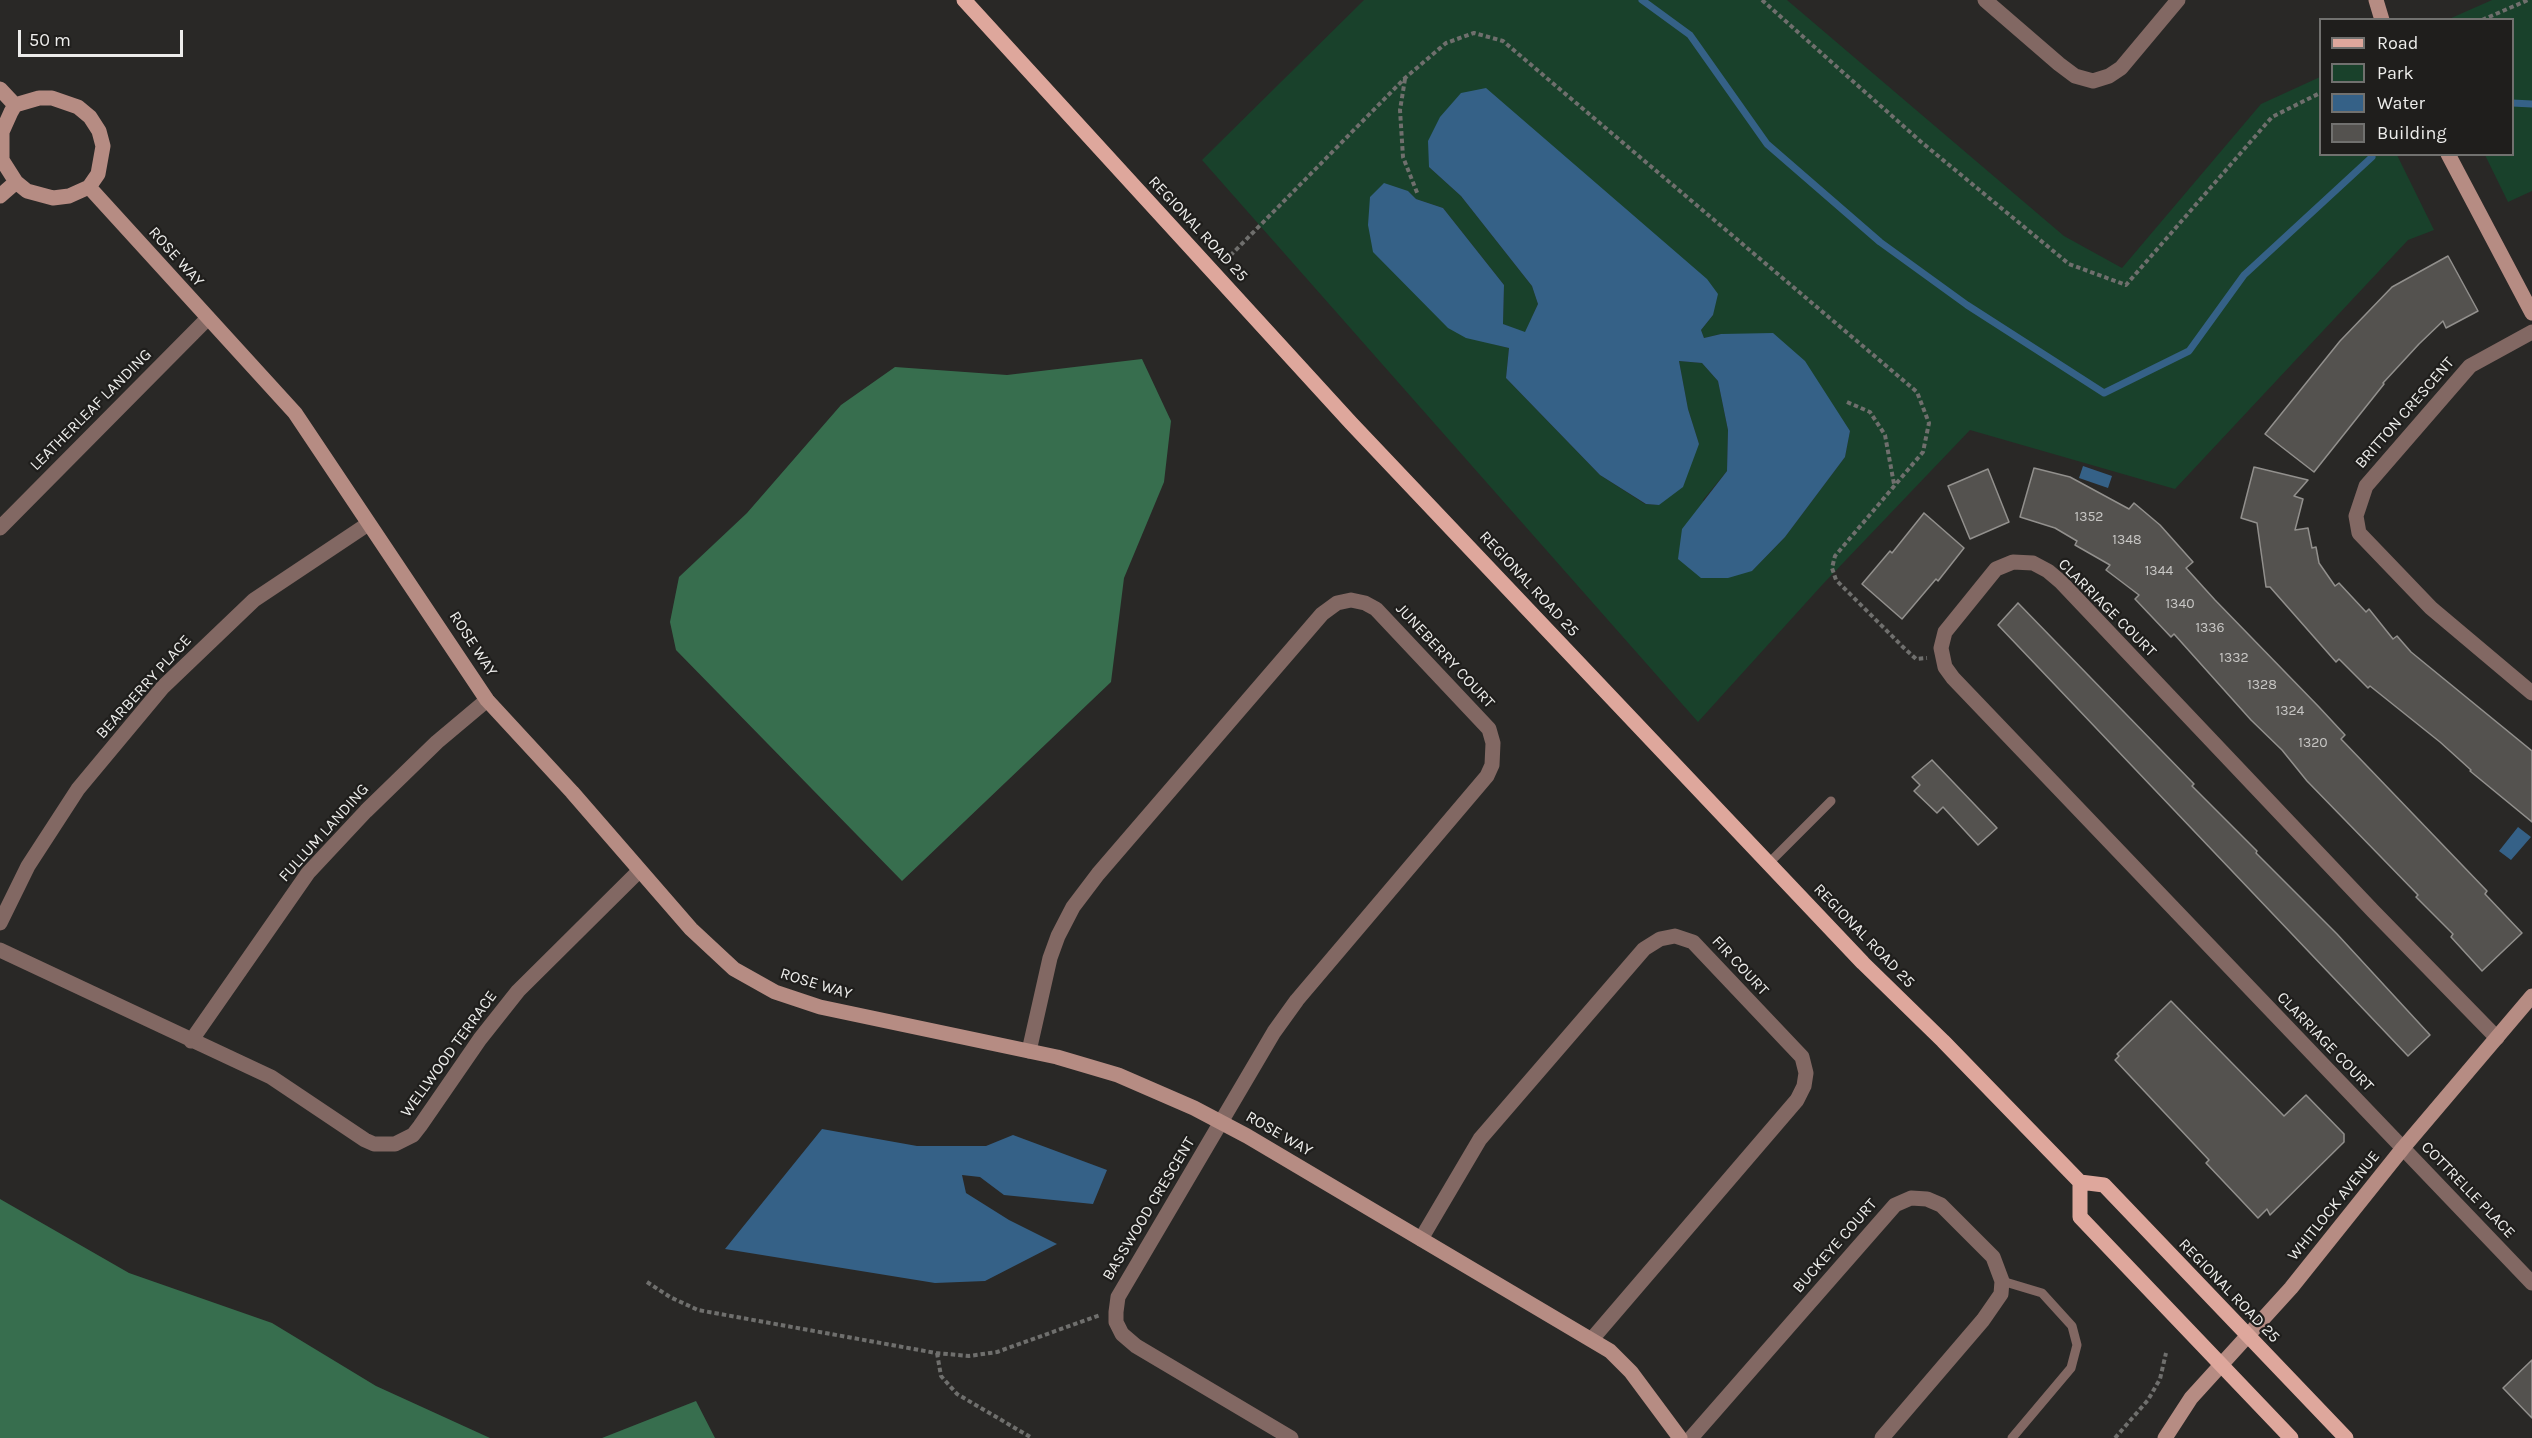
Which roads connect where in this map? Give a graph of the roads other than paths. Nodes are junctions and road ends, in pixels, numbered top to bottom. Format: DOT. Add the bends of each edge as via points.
graph roads {
  1 [pos="964,0"];
  2 [pos="1985,0"];
  3 [pos="2178,0"];
  4 [pos="2376,0"];
  5 [pos="2381,18"];
  6 [pos="0,89"];
  7 [pos="15,105"];
  8 [pos="2449,156"];
  9 [pos="16,182"];
  10 [pos="89,187"];
  11 [pos="0,196"];
  12 [pos="2532,313"];
  13 [pos="208,318"];
  14 [pos="2532,332"];
  15 [pos="368,524"];
  16 [pos="0,528"];
  17 [pos="2532,693"];
  18 [pos="487,700"];
  19 [pos="1831,801"];
  20 [pos="1769,863"];
  21 [pos="639,871"];
  22 [pos="0,923"];
  23 [pos="0,950"];
  24 [pos="2532,996"];
  25 [pos="2497,1038"];
  26 [pos="191,1041"];
  27 [pos="1029,1050"];
  28 [pos="1222,1122"];
  29 [pos="2403,1148"];
  30 [pos="2080,1182"];
  31 [pos="1421,1239"];
  32 [pos="2002,1281"];
  33 [pos="2532,1283"];
  34 [pos="2247,1336"];
  35 [pos="1592,1339"];
  36 [pos="2221,1365"];
  37 [pos="1292,1438"];
  38 [pos="1680,1438"];
  39 [pos="1691,1438"];
  40 [pos="1882,1438"];
  41 [pos="2012,1438"];
  42 [pos="2165,1438"];
  43 [pos="2290,1438"];
  44 [pos="2346,1438"];
  1 -- 20 [label="main road, REGIONAL ROAD 25" via="1360,431"];
  2 -- 3 [label="street" via="2075,76 2093,81 2121,68"];
  4 -- 5 [label="street"];
  6 -- 7 [label="street"];
  7 -- 9 [label="street" via="6,120 1,143 2,160"];
  7 -- 10 [label="street" via="52,98 78,107 90,117 104,146 98,174"];
  8 -- 12 [label="street"];
  9 -- 10 [label="street" via="53,198"];
  9 -- 11 [label="street"];
  10 -- 13 [label="street, ROSE WAY"];
  13 -- 15 [label="street, ROSE WAY" via="295,413"];
  13 -- 16 [label="street, LEATHERLEAF LANDING"];
  14 -- 17 [label="street, BRITTON CRESCENT" via="2470,366 2366,486 2356,516 2359,533 2431,608"];
  15 -- 18 [label="street, ROSE WAY"];
  15 -- 22 [label="street, BEARBERRY PLACE" via="254,600 163,687 78,789 28,867"];
  18 -- 21 [label="street, ROSE WAY"];
  18 -- 26 [label="street, FULLUM LANDING" via="437,742 308,873"];
  19 -- 20 [label="lane"];
  20 -- 30 [label="main road, REGIONAL ROAD 25"];
  21 -- 26 [label="street, WELLWOOD TERRACE" via="518,991 420,1126 404,1141 384,1145 365,1140 271,1077"];
  21 -- 27 [label="street, ROSE WAY" via="717,954 734,969 775,992 820,1007"];
  23 -- 26 [label="street, WELLWOOD TERRACE"];
  24 -- 25 [label="street, WHITLOCK AVENUE"];
  25 -- 29 [label="street, WHITLOCK AVENUE"];
  25 -- 29 [label="street, CLARRIAGE COURT" via="2048,571 2033,563 2013,562 1996,569 1945,632 1941,648 1945,667"];
  27 -- 28 [label="street, ROSE WAY" via="1118,1075"];
  27 -- 28 [label="street, JUNEBERRY COURT" via="1050,958 1073,907 1322,614 1337,603 1365,603 1377,609 1489,729 1492,765 1487,776 1297,1000"];
  28 -- 31 [label="street, ROSE WAY"];
  28 -- 37 [label="street, BASSWOOD CRESCENT" via="1118,1297 1116,1322 1136,1347"];
  29 -- 33 [label="street, COTTRELLE PLACE"];
  29 -- 34 [label="street, WHITLOCK AVENUE" via="2310,1266"];
  30 -- 34 [label="main road, REGIONAL ROAD 25" via="2104,1185"];
  30 -- 36 [label="main road" via="2080,1217"];
  31 -- 35 [label="street, ROSE WAY"];
  31 -- 35 [label="street, FIR COURT" via="1480,1139 1644,949 1660,939 1675,936 1693,942 1802,1057 1804,1086 1797,1100"];
  32 -- 39 [label="street, BUCKEYE COURT" via="1993,1257 1941,1205 1911,1198 1895,1205"];
  32 -- 40 [label="street" via="1995,1306"];
  32 -- 41 [label="lane" via="2042,1293 2072,1326 2077,1345 2071,1368"];
  34 -- 36 [label="street, WHITLOCK AVENUE"];
  34 -- 44 [label="main road, REGIONAL ROAD 25"];
  35 -- 38 [label="street, ROSE WAY" via="1631,1372"];
  36 -- 42 [label="street, WHITLOCK AVENUE" via="2191,1398"];
  36 -- 43 [label="main road"];
}
